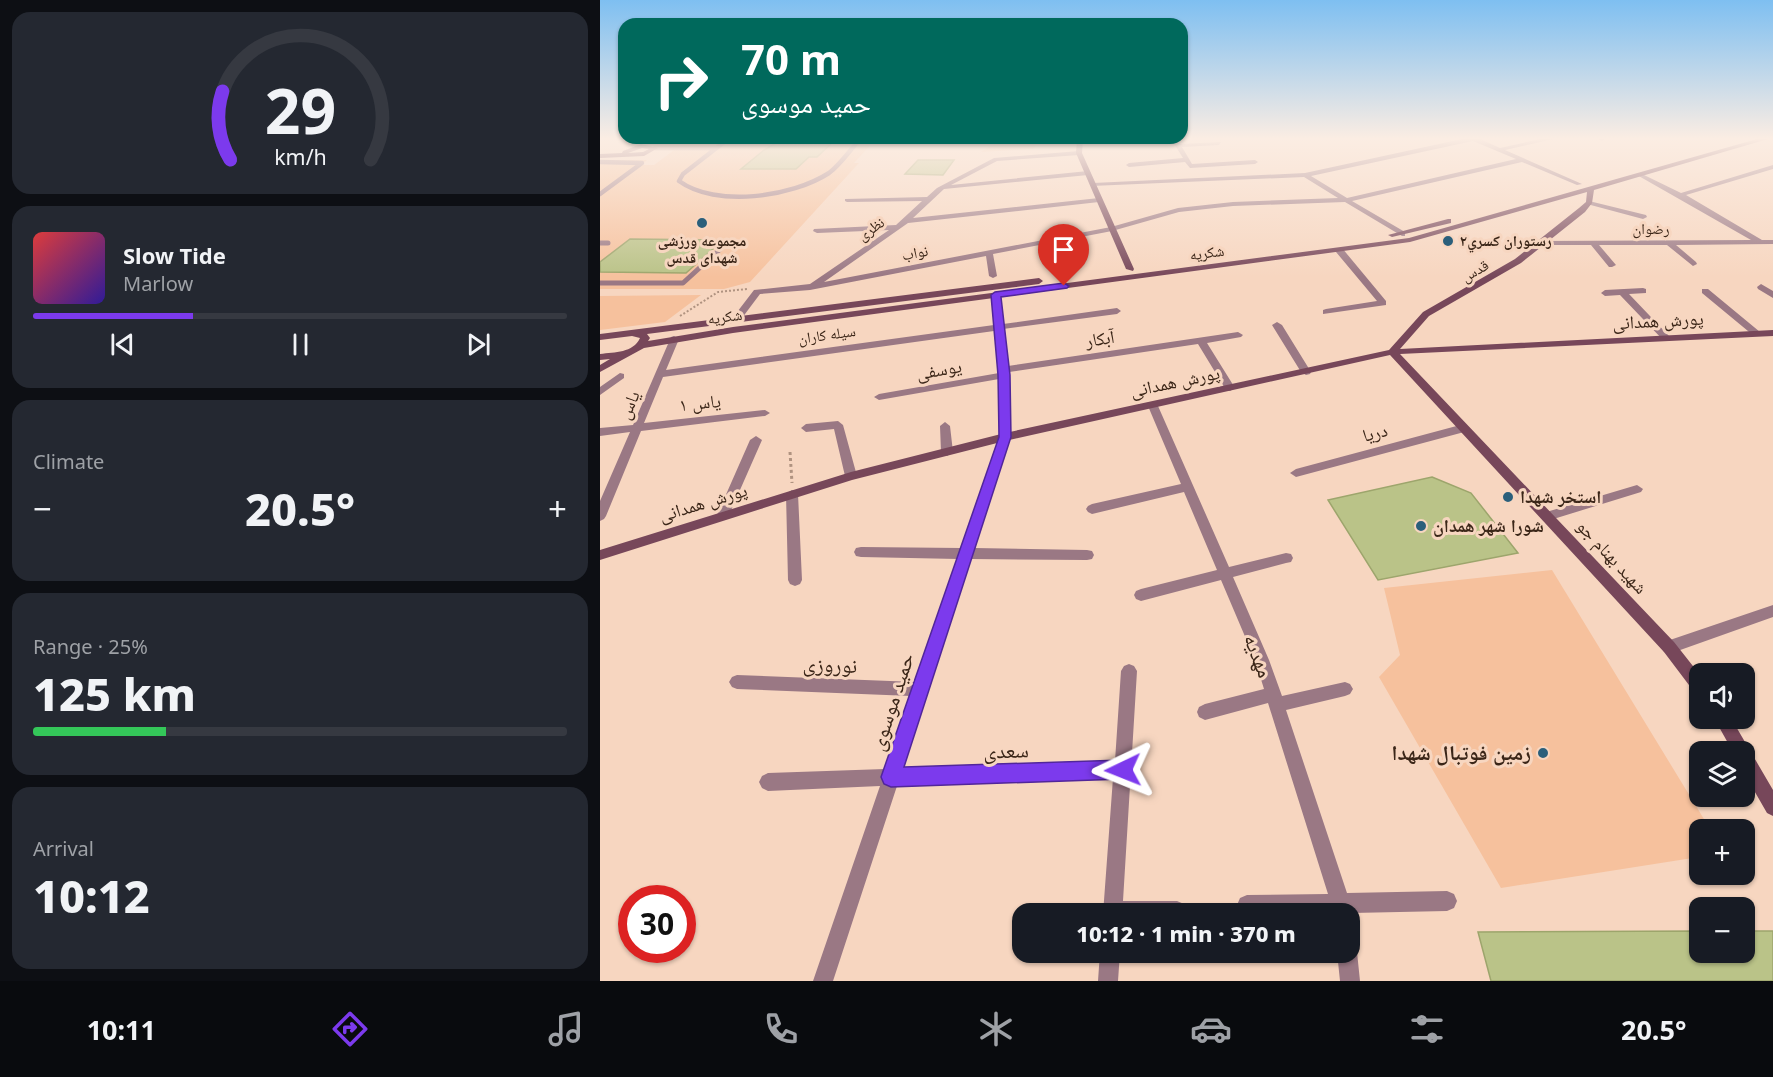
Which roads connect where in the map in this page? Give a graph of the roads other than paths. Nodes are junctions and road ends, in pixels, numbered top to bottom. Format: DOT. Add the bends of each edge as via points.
graph roads {
  1 [pos="612,185"];
  2 [pos="682,185"];
  3 [pos="805,185"];
  4 [pos="947,185"];
  5 [pos="978,185"];
  6 [pos="1093,185"];
  7 [pos="1098,185"];
  8 [pos="1321,185"];
  9 [pos="1414,185"];
  10 [pos="1577,185"];
  11 [pos="1606,185"];
  12 [pos="1660,185"];
  13 [pos="1714,185"];
  14 [pos="939,189"];
  15 [pos="1591,189"];
  16 [pos="600,194"];
  17 [pos="1680,195"];
  18 [pos="929,198"];
  19 [pos="847,200"];
  20 [pos="1099,200"];
  21 [pos="1347,200"];
  22 [pos="1551,200"];
  23 [pos="1589,203"];
  24 [pos="1570,209"];
  25 [pos="1643,217"];
  26 [pos="906,221"];
  27 [pos="896,227"];
  28 [pos="1112,228"];
  29 [pos="818,231"];
  30 [pos="1402,234"];
  31 [pos="729,241"];
  32 [pos="1761,242"];
  33 [pos="1773,242"];
  34 [pos="600,243"];
  35 [pos="608,243"];
  36 [pos="1541,243"];
  37 [pos="1593,243"];
  38 [pos="1670,243"];
  39 [pos="1773,249"];
  40 [pos="1339,250"];
  41 [pos="989,252"];
  42 [pos="1693,264"];
  43 [pos="1612,265"];
  44 [pos="1130,269"];
  45 [pos="993,276"];
  46 [pos="600,283"];
  47 [pos="810,287"];
  48 [pos="1761,287"];
  49 [pos="1643,291"];
  50 [pos="1706,291"];
  51 [pos="1622,292"];
  52 [pos="1605,294"];
  53 [pos="995,295"];
  54 [pos="1773,295"];
  55 [pos="1116,311"];
  56 [pos="1326,312"];
  57 [pos="736,320"];
  58 [pos="1277,325"];
  59 [pos="999,326"];
  60 [pos="632,333"];
  61 [pos="1773,333"];
  62 [pos="671,334"];
  63 [pos="1757,334"];
  64 [pos="1239,335"];
  65 [pos="600,338"];
  66 [pos="1667,339"];
  67 [pos="1201,341"];
  68 [pos="642,345"];
  69 [pos="630,352"];
  70 [pos="1392,352"];
  71 [pos="600,357"];
  72 [pos="600,369"];
  73 [pos="1306,372"];
  74 [pos="1004,373"];
  75 [pos="660,374"];
  76 [pos="620,376"];
  77 [pos="1230,388"];
  78 [pos="600,392"];
  79 [pos="879,397"];
  80 [pos="1153,405"];
  81 [pos="765,413"];
  82 [pos="945,426"];
  83 [pos="638,427"];
  84 [pos="806,428"];
  85 [pos="1464,428"];
  86 [pos="600,432"];
  87 [pos="1005,437"];
  88 [pos="756,440"];
  89 [pos="947,452"];
  90 [pos="1296,473"];
  91 [pos="851,476"];
  92 [pos="1188,487"];
  93 [pos="1637,489"];
  94 [pos="792,494"];
  95 [pos="1092,509"];
  96 [pos="723,515"];
  97 [pos="600,516"];
  98 [pos="1547,516"];
  99 [pos="861,552"];
  100 [pos="966,553"];
  101 [pos="600,555"];
  102 [pos="1087,555"];
  103 [pos="1286,558"];
  104 [pos="1224,572"];
  105 [pos="795,580"];
  106 [pos="1141,595"];
  107 [pos="1773,611"];
  108 [pos="1669,647"];
  109 [pos="1130,671"];
  110 [pos="1689,673"];
  111 [pos="737,682"];
  112 [pos="920,689"];
  113 [pos="1345,689"];
  114 [pos="1274,699"];
  115 [pos="1205,712"];
  116 [pos="1123,770"];
  117 [pos="1755,773"];
  118 [pos="891,777"];
  119 [pos="768,782"];
  120 [pos="1773,807"];
  121 [pos="1448,900"];
  122 [pos="1114,903"];
  123 [pos="1340,903"];
  124 [pos="1360,907"];
  125 [pos="1109,963"];
  126 [pos="1348,963"];
  127 [pos="823,981"];
  128 [pos="1108,981"];
  129 [pos="1350,981"];
  1 -- 16 [label="lane"];
  2 -- 3 [label="lane" via="699,195 735,196 762,195"];
  4 -- 14 [label="street, نظری"];
  5 -- 14 [label="street"];
  6 -- 7 [label="street"];
  6 -- 20 [label="main road"];
  8 -- 21 [label="street"];
  9 -- 21 [label="street, نواب"];
  10 -- 30 [label="main road, شکریه"];
  11 -- 15 [label="main road, شکریه"];
  12 -- 17 [label="street"];
  13 -- 17 [label="street"];
  14 -- 18 [label="street, نظری"];
  15 -- 22 [label="main road, شکریه"];
  15 -- 23 [label="main road"];
  17 -- 32 [label="street"];
  18 -- 19 [label="street"];
  18 -- 26 [label="street, نظری"];
  20 -- 26 [label="street"];
  20 -- 28 [label="main road"];
  21 -- 28 [label="street, نواب" via="1178,210"];
  21 -- 30 [label="street"];
  22 -- 24 [label="main road"];
  22 -- 40 [label="main road, شکریه" via="1410,240"];
  23 -- 24 [label="main road, قدس"];
  23 -- 25 [label="street"];
  24 -- 36 [label="main road, قدس"];
  26 -- 27 [label="street, نظری"];
  27 -- 29 [label="street"];
  27 -- 47 [label="street, نظری"];
  28 -- 41 [label="street, نواب"];
  28 -- 44 [label="main road"];
  30 -- 44 [label="main road, شکریه"];
  31 -- 46 [label="lane" via="683,283"];
  32 -- 33 [label="street, رضوان"];
  32 -- 38 [label="street, رضوان"];
  32 -- 39 [label="street"];
  34 -- 35 [label="lane"];
  36 -- 37 [label="street, رضوان"];
  36 -- 70 [label="main road, قدس" via="1518,261 1425,314"];
  37 -- 38 [label="street, رضوان"];
  37 -- 43 [label="street"];
  38 -- 42 [label="street"];
  40 -- 53 [label="main road, شکریه"];
  40 -- 56 [label="street" via="1383,303"];
  41 -- 45 [label="street"];
  41 -- 47 [label="street, نواب"];
  44 -- 57 [label="main road, شکریه"];
  47 -- 57 [label="street, نواب" via="757,292"];
  48 -- 54 [label="street"];
  49 -- 51 [label="street"];
  50 -- 63 [label="street"];
  51 -- 52 [label="street"];
  51 -- 66 [label="street"];
  53 -- 59 [label="street, حمید موسوی"];
  53 -- 62 [label="main road, شکریه"];
  55 -- 59 [label="street, سیله کاران"];
  57 -- 62 [label="main road, شکریه"];
  58 -- 73 [label="street"];
  59 -- 74 [label="street, حمید موسوی"];
  59 -- 75 [label="street, سیله کاران"];
  60 -- 62 [label="main road, شکریه"];
  60 -- 65 [label="main road, شکریه"];
  60 -- 68 [label="main road" via="643,335"];
  61 -- 63 [label="main road, پورش همدانی"];
  62 -- 68 [label="main road, شکریه"];
  62 -- 75 [label="street, یاس"];
  63 -- 66 [label="main road, پورش همدانی"];
  64 -- 67 [label="street, آبکار"];
  66 -- 70 [label="main road, پورش همدانی"];
  67 -- 74 [label="street, آبکار"];
  67 -- 77 [label="street"];
  68 -- 69 [label="main road, شکریه"];
  69 -- 71 [label="main road"];
  69 -- 72 [label="main road, شکریه"];
  70 -- 73 [label="main road, پورش همدانی"];
  70 -- 85 [label="main road, شهید بهنام جو"];
  73 -- 77 [label="main road, پورش همدانی"];
  74 -- 79 [label="street, یوسفی"];
  74 -- 87 [label="street, حمید موسوی"];
  75 -- 83 [label="street, یاس"];
  76 -- 78 [label="street"];
  77 -- 80 [label="main road, پورش همدانی"];
  80 -- 87 [label="main road, پورش همدانی"];
  80 -- 92 [label="street, مهدیه"];
  81 -- 83 [label="street, یاس ۱"];
  82 -- 89 [label="street"];
  83 -- 86 [label="street, یاس ۱"];
  83 -- 97 [label="street, یاس"];
  84 -- 91 [label="street" via="838,425"];
  85 -- 90 [label="street, دریا"];
  85 -- 98 [label="main road, شهید بهنام جو"];
  87 -- 89 [label="main road, پورش همدانی"];
  87 -- 100 [label="street, حمید موسوی"];
  88 -- 96 [label="street"];
  89 -- 91 [label="main road, پورش همدانی"];
  91 -- 94 [label="main road, پورش همدانی"];
  92 -- 95 [label="street"];
  92 -- 104 [label="street, مهدیه"];
  93 -- 98 [label="street"];
  94 -- 96 [label="main road, پورش همدانی"];
  94 -- 105 [label="street"];
  96 -- 101 [label="main road, پورش همدانی"];
  98 -- 108 [label="main road, شهید بهنام جو"];
  99 -- 100 [label="street"];
  100 -- 102 [label="street"];
  100 -- 112 [label="street, حمید موسوی"];
  103 -- 104 [label="street"];
  104 -- 106 [label="street"];
  104 -- 114 [label="street, مهدیه" via="1262,660"];
  107 -- 108 [label="street"];
  108 -- 110 [label="main road, شهید بهنام جو"];
  109 -- 116 [label="street"];
  111 -- 112 [label="street, نوروزی"];
  112 -- 118 [label="street, حمید موسوی"];
  113 -- 114 [label="street"];
  114 -- 115 [label="street"];
  114 -- 123 [label="street, مهدیه"];
  116 -- 118 [label="street, سعدی"];
  116 -- 122 [label="street"];
  117 -- 120 [label="main road"];
  118 -- 119 [label="street, سعدی"];
  118 -- 127 [label="street, حمید موسوی"];
  121 -- 124 [label="street"];
  125 -- 128 [label="street"];
  126 -- 129 [label="street"];
}
